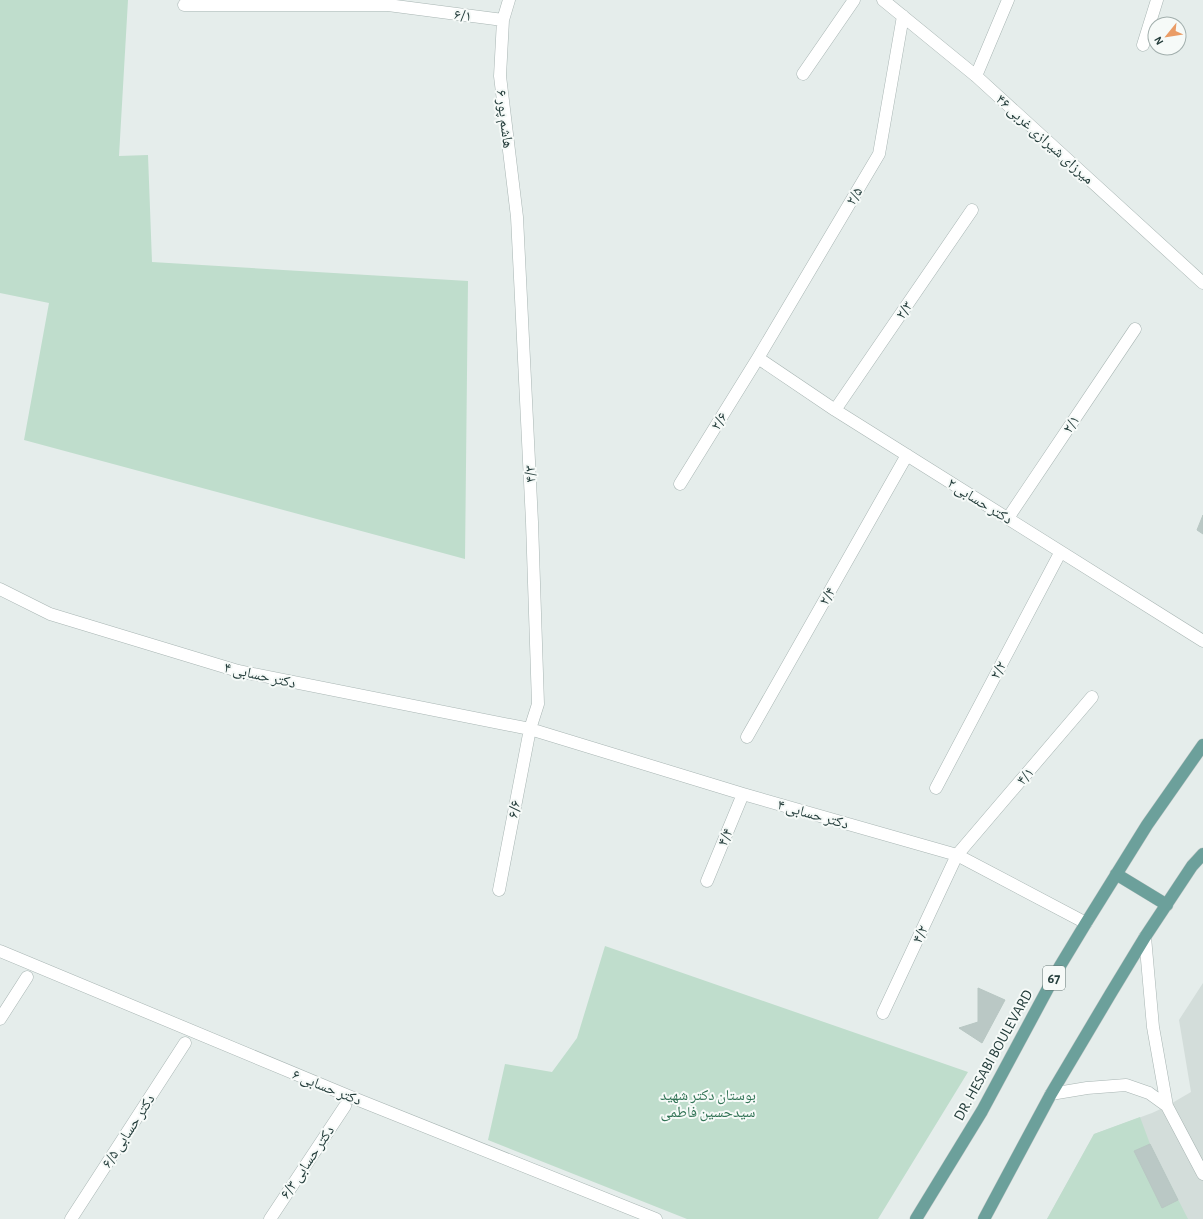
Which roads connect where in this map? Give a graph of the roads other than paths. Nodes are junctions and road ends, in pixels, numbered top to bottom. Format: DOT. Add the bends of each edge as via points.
graph roads {
  1 [pos="510,0"];
  2 [pos="854,0"];
  3 [pos="883,0"];
  4 [pos="1008,0"];
  5 [pos="1157,0"];
  6 [pos="275,3"];
  7 [pos="184,5"];
  8 [pos="903,16"];
  9 [pos="503,20"];
  10 [pos="1143,45"];
  11 [pos="803,74"];
  12 [pos="976,76"];
  13 [pos="972,210"];
  14 [pos="517,217"];
  15 [pos="1203,283"];
  16 [pos="1135,330"];
  17 [pos="758,358"];
  18 [pos="835,410"];
  19 [pos="907,455"];
  20 [pos="680,484"];
  21 [pos="1008,518"];
  22 [pos="1060,552"];
  23 [pos="0,589"];
  24 [pos="1203,642"];
  25 [pos="1092,697"];
  26 [pos="530,729"];
  27 [pos="747,737"];
  28 [pos="1203,745"];
  29 [pos="936,788"];
  30 [pos="743,794"];
  31 [pos="1203,854"];
  32 [pos="957,855"];
  33 [pos="1116,874"];
  34 [pos="707,881"];
  35 [pos="499,890"];
  36 [pos="1166,905"];
  37 [pos="1086,923"];
  38 [pos="1145,937"];
  39 [pos="0,951"];
  40 [pos="27,977"];
  41 [pos="883,1013"];
  42 [pos="0,1019"];
  43 [pos="185,1043"];
  44 [pos="1051,1094"];
  45 [pos="345,1106"];
  46 [pos="1167,1106"];
  47 [pos="1203,1173"];
  48 [pos="71,1219"];
  49 [pos="270,1219"];
  50 [pos="656,1219"];
  51 [pos="916,1219"];
  52 [pos="984,1219"];
  1 -- 9 [label="street, هاشم پور ۶"];
  2 -- 11 [label="street"];
  3 -- 8 [label="street, میرزای شیرازی غربی ۴۶"];
  4 -- 12 [label="street"];
  5 -- 10 [label="street"];
  6 -- 7 [label="street, ۶/۱"];
  6 -- 9 [label="street, ۶/۱" via="388,5"];
  8 -- 12 [label="street, میرزای شیرازی غربی ۴۶"];
  8 -- 17 [label="street, ۲/۵" via="879,154"];
  9 -- 14 [label="street, هاشم پور ۶" via="500,76"];
  12 -- 15 [label="street, میرزای شیرازی غربی ۴۶"];
  13 -- 18 [label="street, ۲/۳"];
  14 -- 26 [label="street, ۴/۳" via="538,704"];
  16 -- 21 [label="street, ۲/۱"];
  17 -- 18 [label="street, دکتر حسابی ۲"];
  17 -- 20 [label="street, ۲/۶"];
  18 -- 19 [label="street, دکتر حسابی ۲"];
  19 -- 21 [label="street, دکتر حسابی ۲"];
  19 -- 27 [label="street, ۲/۴"];
  21 -- 22 [label="street, دکتر حسابی ۲"];
  22 -- 24 [label="street, دکتر حسابی ۲"];
  22 -- 29 [label="street, ۲/۲"];
  23 -- 26 [label="street, ۴ دکتر حسابی" via="50,614 238,671"];
  25 -- 32 [label="street, ۴/۱"];
  26 -- 30 [label="street, دکتر حسابی ۴"];
  26 -- 35 [label="street, ۶/۶"];
  28 -- 33 [label="main road, DR. HESABI BOULEVARD / 67" via="1146,825"];
  30 -- 32 [label="street, دکتر حسابی ۴"];
  30 -- 34 [label="street, ۴/۴"];
  31 -- 36 [label="main road"];
  32 -- 37 [label="street, دکتر حسابی ۴"];
  32 -- 41 [label="street, ۴/۲"];
  33 -- 36 [label="main road"];
  33 -- 37 [label="main road, DR. HESABI BOULEVARD / 67"];
  36 -- 38 [label="main road"];
  37 -- 51 [label="main road, DR. HESABI BOULEVARD / 67" via="982,1111"];
  38 -- 44 [label="main road"];
  38 -- 46 [label="street" via="1153,1027"];
  39 -- 50 [label="street, ۶ دکتر حسابی" via="351,1097"];
  40 -- 42 [label="street"];
  43 -- 48 [label="street, ۶/۵ دکتر حسابی"];
  44 -- 46 [label="street" via="1126,1085 1150,1093"];
  44 -- 52 [label="main road"];
  45 -- 49 [label="street, ۶/۳ دکتر حسابی"];
  46 -- 47 [label="street"];
}
